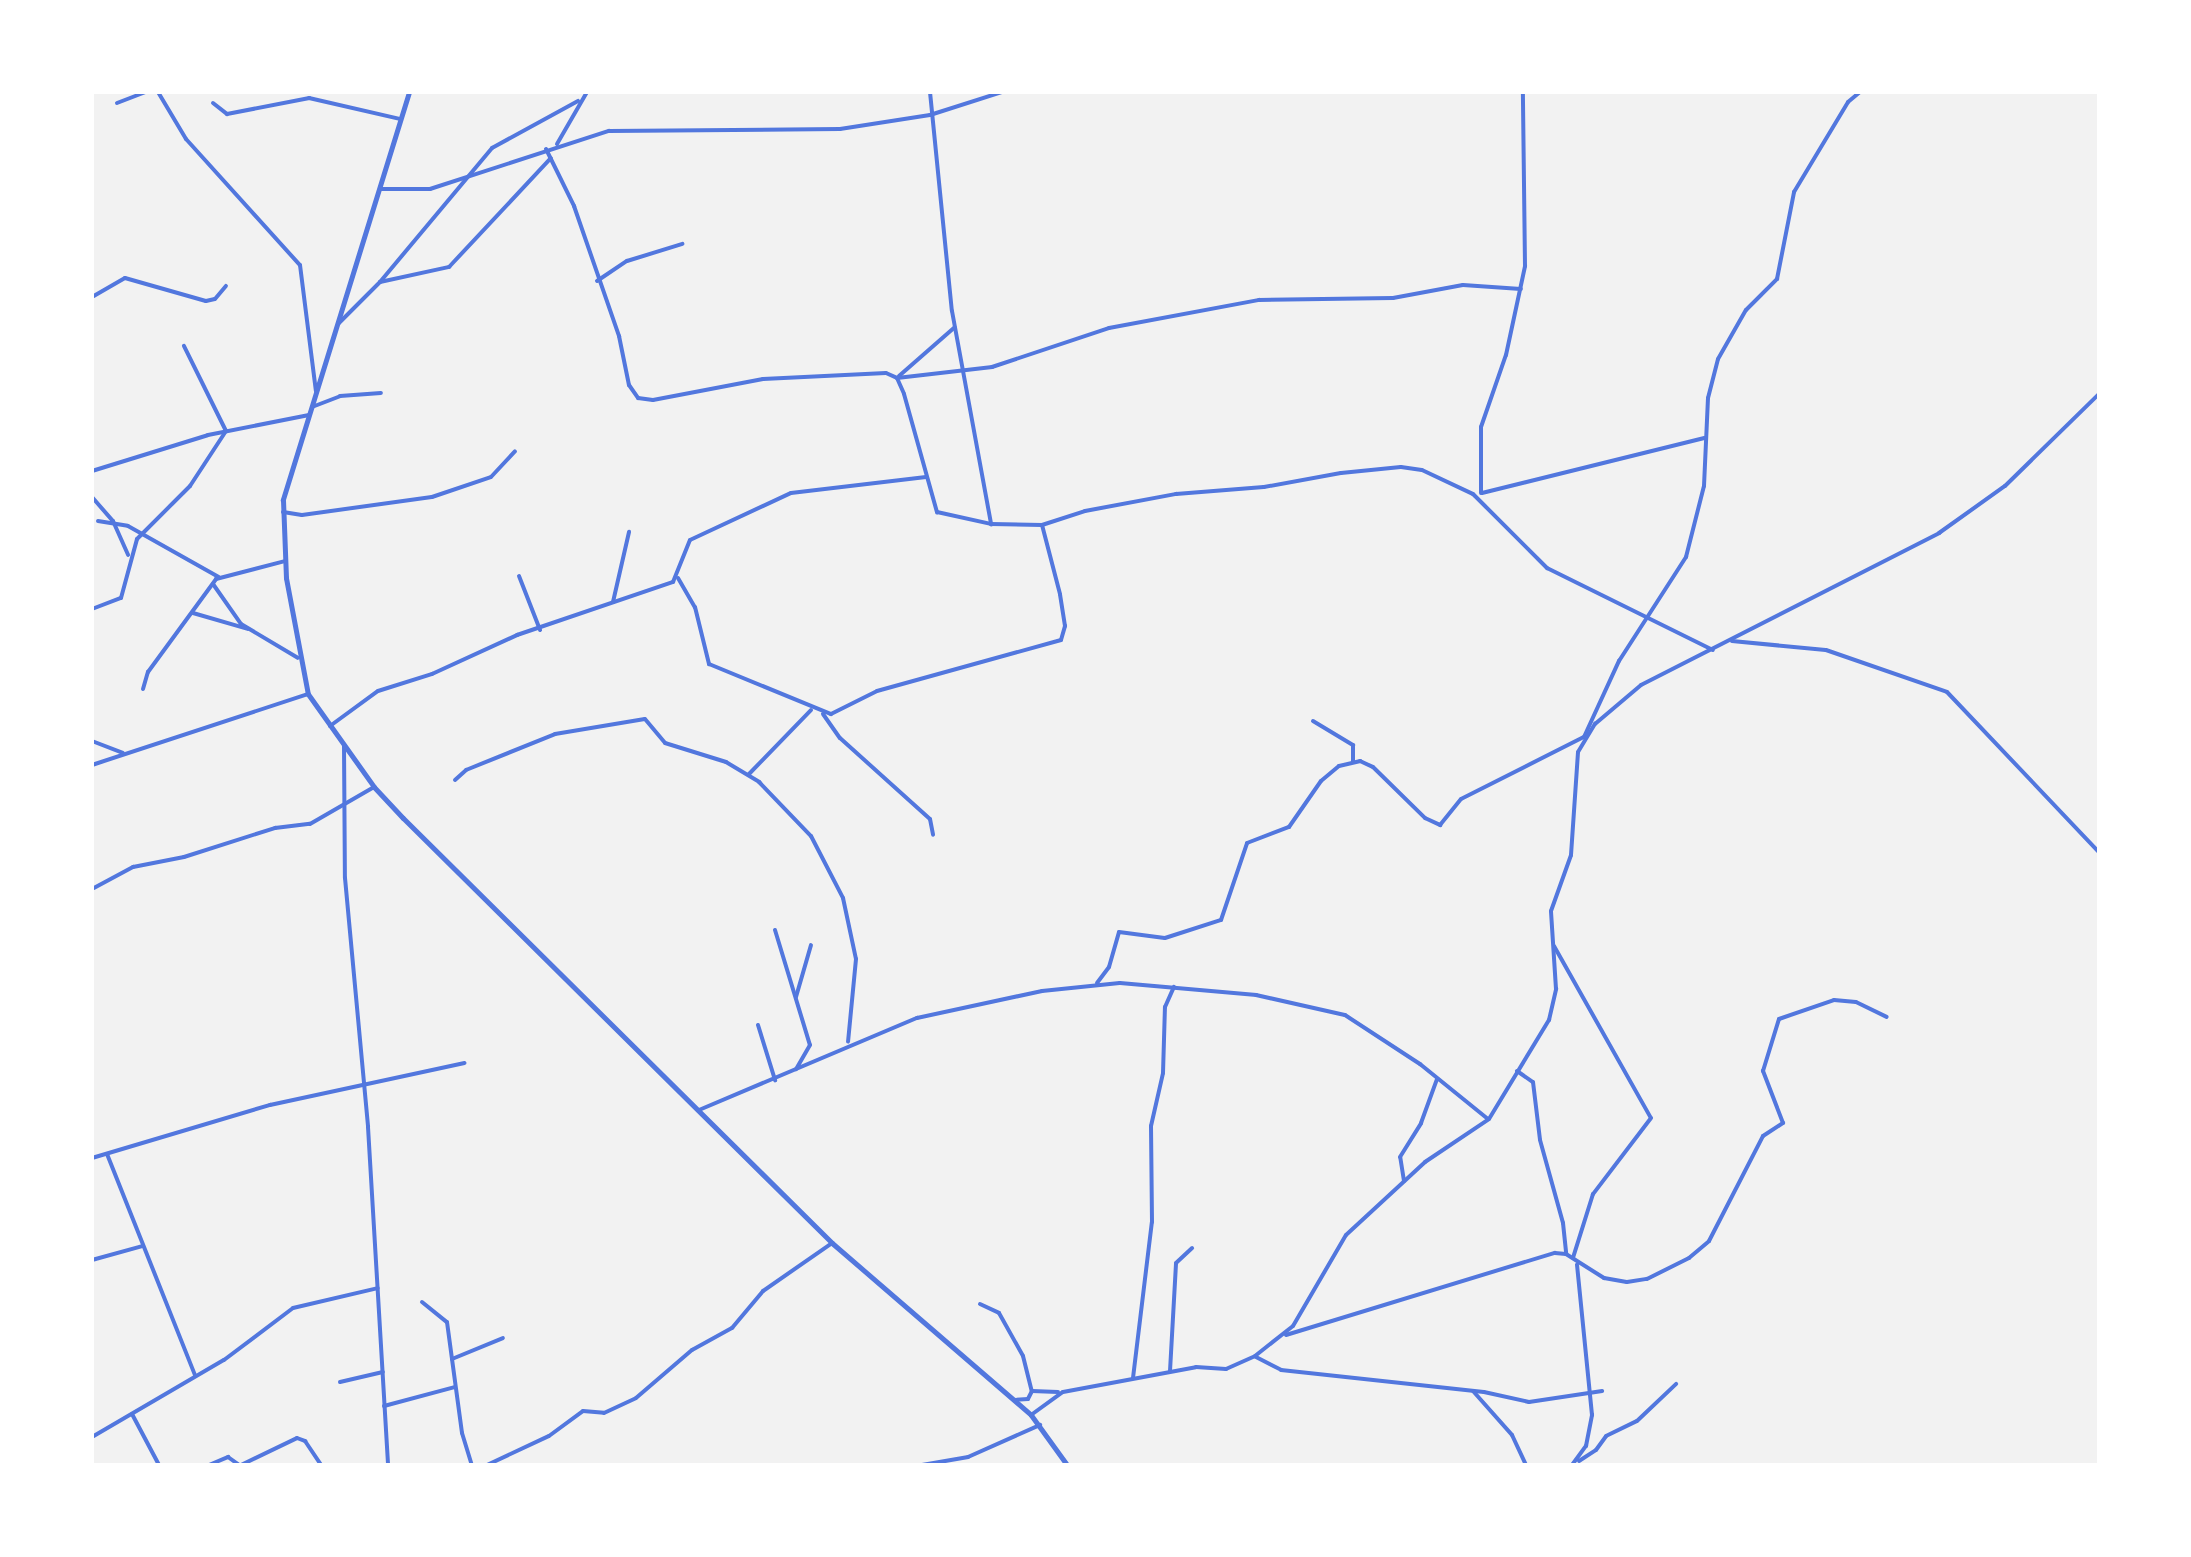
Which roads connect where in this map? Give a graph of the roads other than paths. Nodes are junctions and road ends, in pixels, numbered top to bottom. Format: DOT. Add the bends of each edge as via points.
graph roads {
  1 [pos="145,92"];
  2 [pos="158,92"];
  3 [pos="409,92"];
  4 [pos="587,92"];
  5 [pos="930,92"];
  6 [pos="1002,92"];
  7 [pos="1523,92"];
  8 [pos="1860,92"];
  9 [pos="578,101"];
  10 [pos="117,103"];
  11 [pos="213,103"];
  12 [pos="930,115"];
  13 [pos="400,119"];
  14 [pos="555,147"];
  15 [pos="546,149"];
  16 [pos="551,158"];
  17 [pos="468,176"];
  18 [pos="379,189"];
  19 [pos="682,244"];
  20 [pos="597,281"];
  21 [pos="380,282"];
  22 [pos="226,286"];
  23 [pos="1521,289"];
  24 [pos="92,297"];
  25 [pos="337,324"];
  26 [pos="956,327"];
  27 [pos="184,346"];
  28 [pos="961,367"];
  29 [pos="897,378"];
  30 [pos="316,393"];
  31 [pos="381,393"];
  32 [pos="2099,394"];
  33 [pos="312,407"];
  34 [pos="309,415"];
  35 [pos="226,431"];
  36 [pos="1704,438"];
  37 [pos="515,451"];
  38 [pos="92,471"];
  39 [pos="926,477"];
  40 [pos="1481,493"];
  41 [pos="1473,494"];
  42 [pos="92,497"];
  43 [pos="281,512"];
  44 [pos="98,521"];
  45 [pos="113,521"];
  46 [pos="991,524"];
  47 [pos="1042,525"];
  48 [pos="142,532"];
  49 [pos="629,532"];
  50 [pos="129,557"];
  51 [pos="285,561"];
  52 [pos="519,576"];
  53 [pos="219,577"];
  54 [pos="678,578"];
  55 [pos="213,584"];
  56 [pos="613,602"];
  57 [pos="92,609"];
  58 [pos="193,613"];
  59 [pos="1648,618"];
  60 [pos="248,629"];
  61 [pos="540,630"];
  62 [pos="1730,641"];
  63 [pos="1713,650"];
  64 [pos="298,658"];
  65 [pos="143,689"];
  66 [pos="308,694"];
  67 [pos="811,710"];
  68 [pos="823,714"];
  69 [pos="1313,721"];
  70 [pos="330,726"];
  71 [pos="1584,737"];
  72 [pos="92,741"];
  73 [pos="344,745"];
  74 [pos="124,753"];
  75 [pos="1353,762"];
  76 [pos="92,765"];
  77 [pos="748,775"];
  78 [pos="455,780"];
  79 [pos="374,787"];
  80 [pos="345,804"];
  81 [pos="933,835"];
  82 [pos="2099,852"];
  83 [pos="92,889"];
  84 [pos="775,930"];
  85 [pos="1553,944"];
  86 [pos="811,945"];
  87 [pos="1097,983"];
  88 [pos="1174,987"];
  89 [pos="795,998"];
  90 [pos="1887,1017"];
  91 [pos="758,1025"];
  92 [pos="848,1044"];
  93 [pos="465,1063"];
  94 [pos="1517,1071"];
  95 [pos="794,1072"];
  96 [pos="1437,1079"];
  97 [pos="775,1080"];
  98 [pos="362,1085"];
  99 [pos="699,1110"];
  100 [pos="1489,1119"];
  101 [pos="107,1154"];
  102 [pos="92,1158"];
  103 [pos="1404,1181"];
  104 [pos="832,1243"];
  105 [pos="143,1246"];
  106 [pos="1192,1248"];
  107 [pos="1566,1254"];
  108 [pos="92,1260"];
  109 [pos="1575,1260"];
  110 [pos="378,1288"];
  111 [pos="422,1302"];
  112 [pos="980,1304"];
  113 [pos="1282,1336"];
  114 [pos="503,1338"];
  115 [pos="1255,1356"];
  116 [pos="452,1359"];
  117 [pos="1170,1371"];
  118 [pos="383,1372"];
  119 [pos="195,1375"];
  120 [pos="1133,1378"];
  121 [pos="340,1382"];
  122 [pos="1676,1384"];
  123 [pos="455,1387"];
  124 [pos="1032,1391"];
  125 [pos="1473,1391"];
  126 [pos="1602,1391"];
  127 [pos="1063,1392"];
  128 [pos="1591,1393"];
  129 [pos="1015,1400"];
  130 [pos="384,1406"];
  131 [pos="132,1414"];
  132 [pos="1031,1415"];
  133 [pos="1040,1425"];
  134 [pos="92,1437"];
  135 [pos="159,1465"];
  136 [pos="209,1465"];
  137 [pos="240,1465"];
  138 [pos="321,1465"];
  139 [pos="388,1465"];
  140 [pos="472,1465"];
  141 [pos="487,1465"];
  142 [pos="922,1465"];
  143 [pos="1067,1465"];
  144 [pos="1526,1465"];
  145 [pos="1573,1465"];
  1 -- 10 [label="street"];
  2 -- 30 [label="street" via="186,139 300,265"];
  3 -- 13 [label="street"];
  4 -- 9 [label="street"];
  5 -- 12 [label="street"];
  6 -- 12 [label="street"];
  7 -- 23 [label="street" via="1527,245"];
  8 -- 36 [label="street" via="1794,192 1777,279 1726,340 1711,378"];
  9 -- 14 [label="street"];
  9 -- 17 [label="street" via="498,143"];
  11 -- 13 [label="street" via="227,114 309,98"];
  12 -- 14 [label="street" via="794,132 609,131"];
  12 -- 26 [label="street"];
  13 -- 18 [label="street"];
  14 -- 15 [label="street"];
  15 -- 16 [label="street"];
  15 -- 17 [label="street"];
  16 -- 20 [label="street" via="574,206"];
  16 -- 21 [label="street" via="445,269"];
  17 -- 18 [label="street" via="413,192"];
  17 -- 21 [label="street"];
  18 -- 25 [label="street"];
  19 -- 20 [label="street" via="627,261"];
  20 -- 29 [label="street" via="619,336 631,390 642,399 774,378 874,372"];
  21 -- 25 [label="street"];
  22 -- 24 [label="street" via="206,301 125,278"];
  23 -- 28 [label="street" via="1463,285 1362,301 1259,300 1109,328 992,367"];
  23 -- 40 [label="street" via="1481,427"];
  25 -- 30 [label="street"];
  26 -- 28 [label="street"];
  26 -- 29 [label="street"];
  27 -- 35 [label="street"];
  28 -- 29 [label="street"];
  28 -- 46 [label="street" via="977,427"];
  29 -- 39 [label="street"];
  30 -- 33 [label="street"];
  31 -- 33 [label="street" via="340,396"];
  32 -- 62 [label="street" via="2005,486 1939,533"];
  33 -- 34 [label="street"];
  34 -- 35 [label="street"];
  34 -- 43 [label="street"];
  35 -- 38 [label="street"];
  35 -- 48 [label="street" via="190,486"];
  36 -- 40 [label="street"];
  36 -- 59 [label="street" via="1704,486 1686,557"];
  37 -- 43 [label="street" via="491,477 432,497 302,515"];
  39 -- 46 [label="street" via="941,516"];
  39 -- 54 [label="street" via="791,493 690,540"];
  40 -- 41 [label="street"];
  41 -- 47 [label="street" via="1434,474 1401,467 1176,494"];
  41 -- 59 [label="street" via="1547,568"];
  42 -- 45 [label="street"];
  43 -- 51 [label="street"];
  44 -- 45 [label="street"];
  45 -- 48 [label="street"];
  45 -- 50 [label="street"];
  46 -- 47 [label="street"];
  47 -- 68 [label="street" via="1061,602 1061,640 877,691"];
  48 -- 50 [label="street"];
  48 -- 53 [label="street"];
  49 -- 56 [label="street"];
  50 -- 57 [label="street" via="121,598"];
  51 -- 53 [label="street"];
  51 -- 64 [label="street"];
  52 -- 61 [label="street"];
  53 -- 55 [label="street"];
  54 -- 56 [label="street"];
  54 -- 67 [label="street" via="695,607 709,664"];
  55 -- 58 [label="street"];
  55 -- 60 [label="street"];
  56 -- 61 [label="street"];
  58 -- 60 [label="street"];
  58 -- 65 [label="street" via="148,672"];
  59 -- 63 [label="street"];
  59 -- 71 [label="street" via="1595,704"];
  60 -- 64 [label="street"];
  61 -- 70 [label="street" via="378,691"];
  62 -- 63 [label="street"];
  62 -- 82 [label="street" via="1826,650 1947,692"];
  63 -- 71 [label="street" via="1641,685"];
  64 -- 66 [label="street"];
  66 -- 70 [label="street"];
  66 -- 74 [label="street"];
  67 -- 68 [label="street"];
  67 -- 77 [label="street"];
  68 -- 81 [label="street" via="840,738 930,819"];
  69 -- 75 [label="street" via="1353,745"];
  70 -- 73 [label="street"];
  71 -- 75 [label="street" via="1461,799 1440,825 1425,818 1373,767"];
  71 -- 85 [label="street" via="1574,773 1571,855 1551,911"];
  72 -- 74 [label="street"];
  73 -- 79 [label="street"];
  73 -- 80 [label="street"];
  74 -- 76 [label="street"];
  75 -- 87 [label="street" via="1329,772 1289,827 1247,843 1221,920 1165,938 1119,932 1112,941 1109,967"];
  77 -- 78 [label="street" via="726,762 665,743 645,719 555,734 466,770"];
  77 -- 92 [label="street" via="806,829 843,898 856,959"];
  79 -- 80 [label="street"];
  79 -- 99 [label="street" via="580,998"];
  80 -- 83 [label="street" via="310,824 275,828 133,867"];
  80 -- 98 [label="street" via="345,878"];
  84 -- 89 [label="street"];
  85 -- 94 [label="street" via="1556,989 1549,1020"];
  85 -- 109 [label="street" via="1651,1118 1593,1194"];
  86 -- 89 [label="street"];
  87 -- 88 [label="street"];
  87 -- 92 [label="street" via="976,1002"];
  88 -- 96 [label="street" via="1256,995 1345,1015"];
  88 -- 120 [label="street" via="1165,1007 1163,1073 1151,1126 1152,1222"];
  89 -- 95 [label="street" via="810,1045"];
  90 -- 109 [label="street" via="1856,1002 1834,1000 1779,1019 1763,1071 1783,1123 1763,1136 1704,1249 1638,1281 1604,1278"];
  91 -- 97 [label="street"];
  92 -- 95 [label="street"];
  93 -- 98 [label="street"];
  94 -- 100 [label="street"];
  94 -- 107 [label="street" via="1533,1082 1540,1140"];
  95 -- 97 [label="street"];
  96 -- 100 [label="street"];
  96 -- 103 [label="street" via="1421,1123 1400,1157"];
  97 -- 99 [label="street"];
  98 -- 101 [label="street" via="219,1118"];
  98 -- 110 [label="street"];
  99 -- 104 [label="street"];
  100 -- 103 [label="street"];
  101 -- 102 [label="street"];
  101 -- 105 [label="street"];
  103 -- 113 [label="street" via="1346,1235"];
  104 -- 129 [label="street"];
  104 -- 141 [label="street" via="763,1291 732,1328 692,1350 636,1398 604,1413 583,1411 549,1436"];
  105 -- 108 [label="street"];
  105 -- 119 [label="street"];
  106 -- 117 [label="street" via="1176,1263"];
  107 -- 109 [label="street"];
  107 -- 113 [label="street"];
  109 -- 128 [label="street"];
  110 -- 118 [label="street"];
  110 -- 119 [label="street" via="293,1308 260,1337"];
  111 -- 116 [label="street" via="445,1318"];
  112 -- 124 [label="street" via="999,1313 1023,1356"];
  113 -- 115 [label="street"];
  114 -- 116 [label="street"];
  115 -- 117 [label="street" via="1226,1369"];
  115 -- 125 [label="street" via="1281,1370"];
  116 -- 123 [label="street"];
  117 -- 120 [label="street"];
  118 -- 121 [label="street"];
  118 -- 130 [label="street"];
  119 -- 131 [label="street"];
  120 -- 127 [label="street"];
  122 -- 145 [label="street" via="1637,1421 1608,1434 1596,1450"];
  123 -- 130 [label="street"];
  123 -- 140 [label="street"];
  124 -- 127 [label="street"];
  124 -- 129 [label="street" via="1028,1399"];
  125 -- 128 [label="street" via="1529,1402"];
  125 -- 144 [label="street" via="1512,1435"];
  126 -- 128 [label="street"];
  127 -- 132 [label="street"];
  128 -- 145 [label="street" via="1591,1427"];
  129 -- 132 [label="street"];
  130 -- 139 [label="street"];
  131 -- 134 [label="street"];
  131 -- 135 [label="street"];
  132 -- 133 [label="street"];
  133 -- 142 [label="street" via="968,1457"];
  133 -- 143 [label="street"];
  136 -- 137 [label="street" via="228,1457"];
  137 -- 138 [label="street" via="297,1438"];
}
